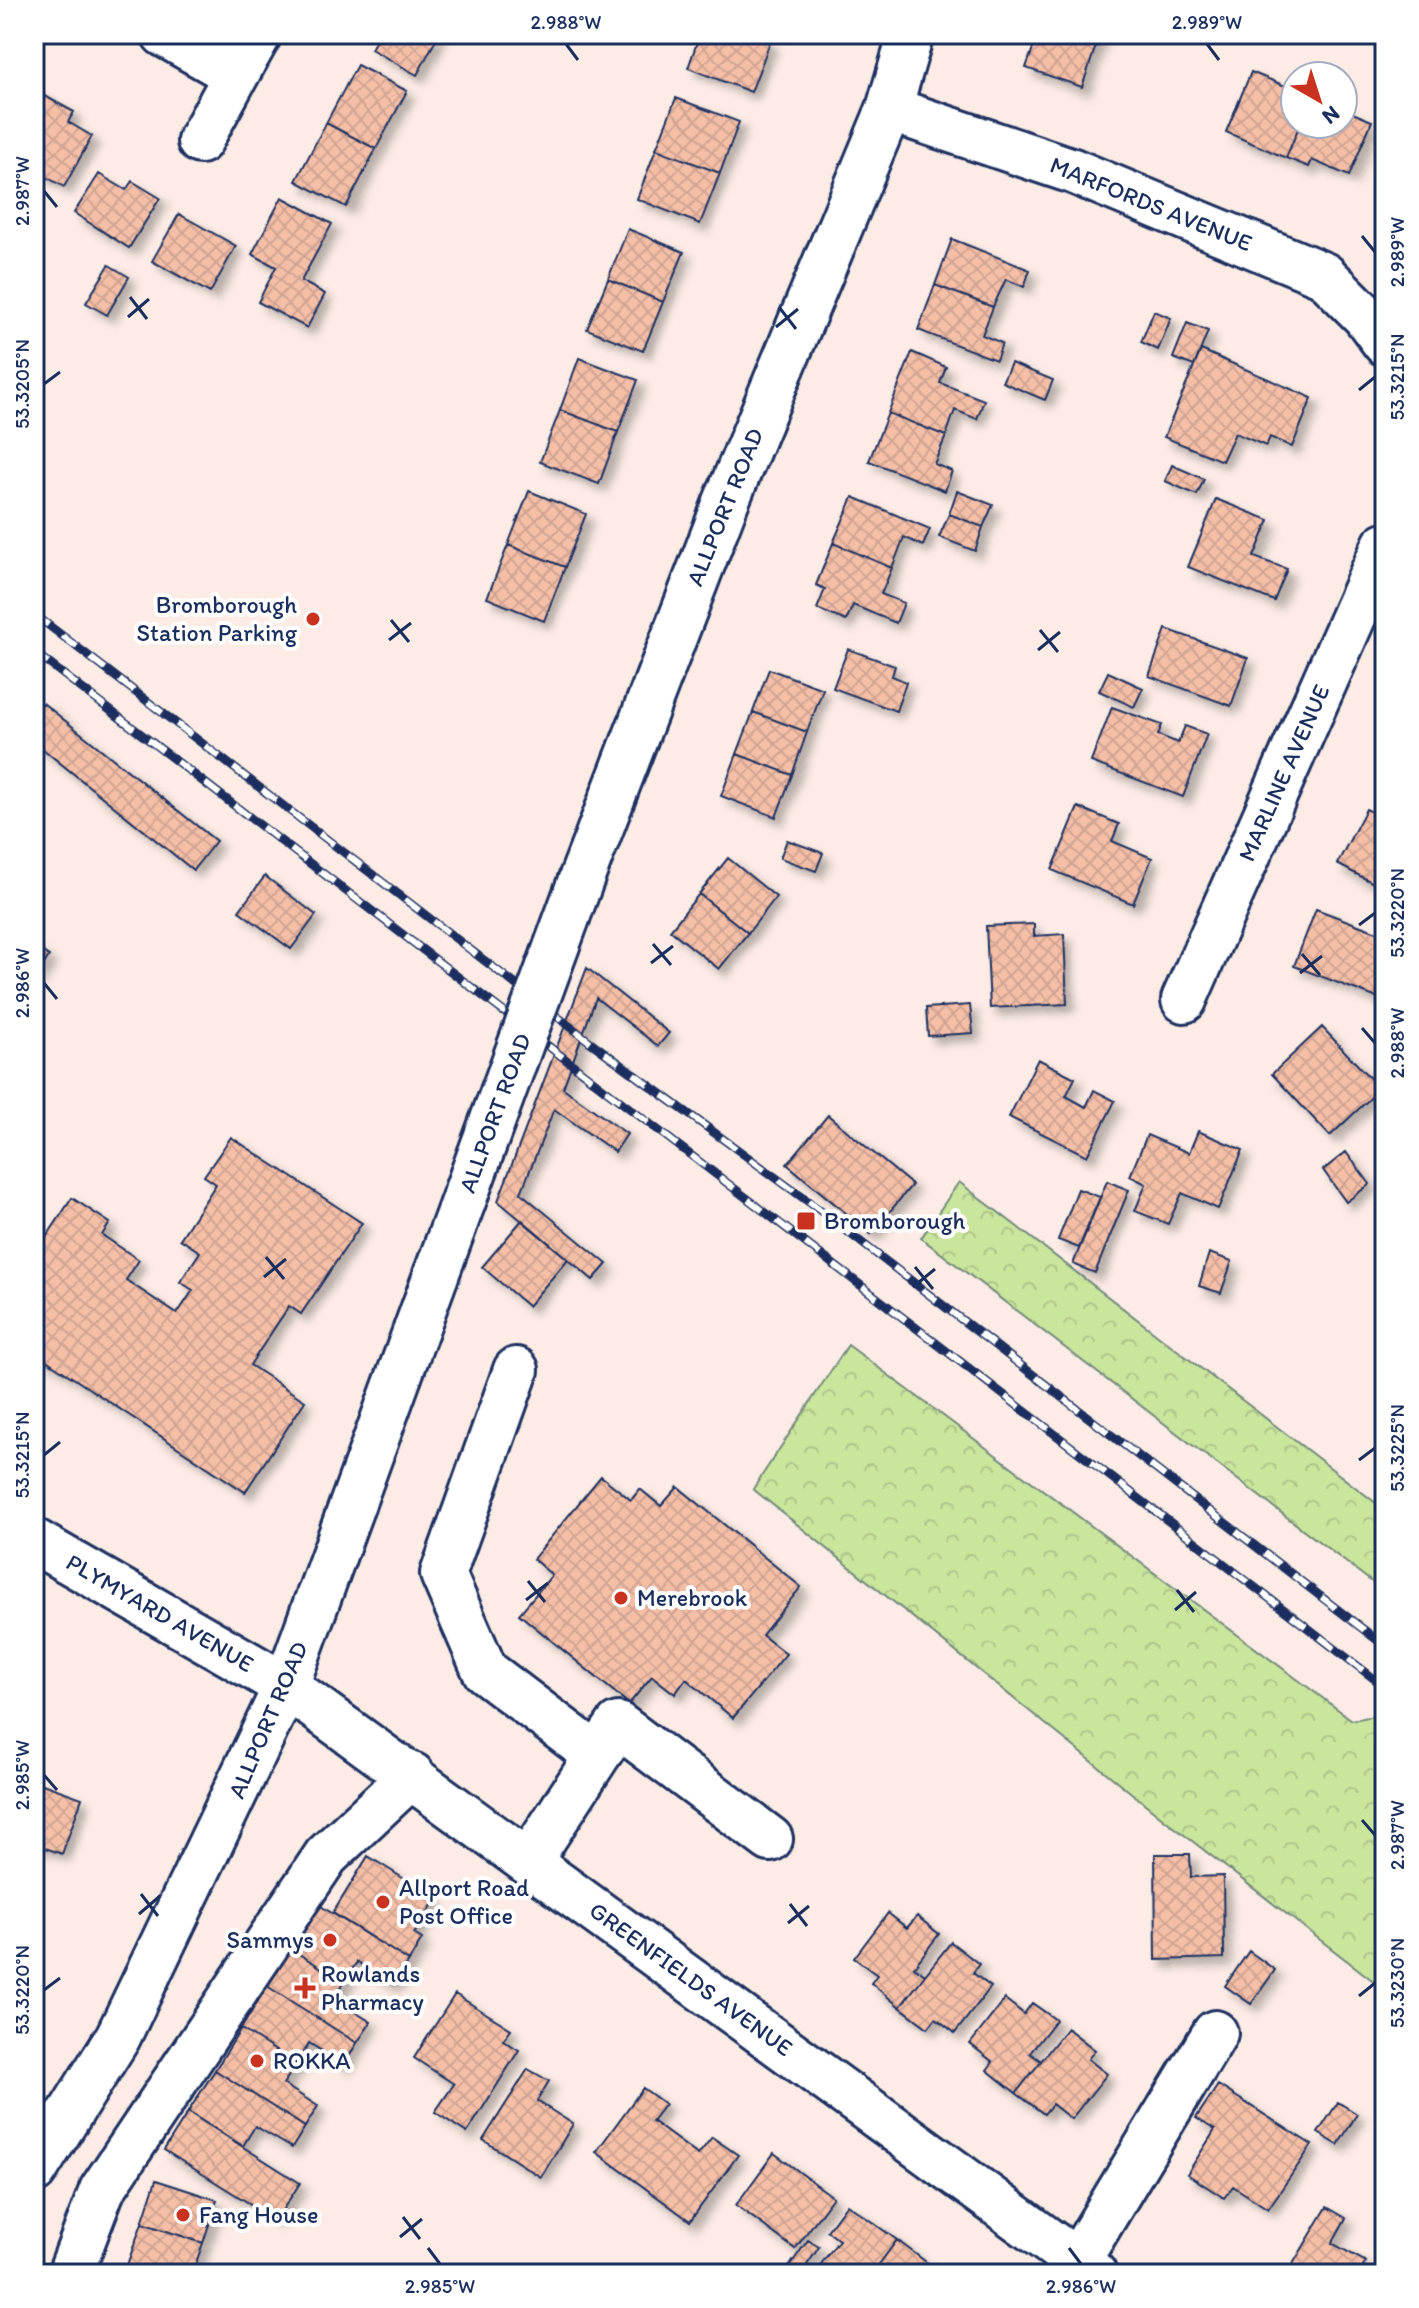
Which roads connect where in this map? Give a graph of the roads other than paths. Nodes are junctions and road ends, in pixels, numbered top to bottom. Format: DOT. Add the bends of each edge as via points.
graph roads {
  1 [pos="164,34"];
  2 [pos="259,34"];
  3 [pos="911,34"];
  4 [pos="236,75"];
  5 [pos="889,109"];
  6 [pos="200,141"];
  7 [pos="1385,343"];
  8 [pos="1385,545"];
  9 [pos="1184,1000"];
  10 [pos="516,1370"];
  11 [pos="34,1541"];
  12 [pos="286,1686"];
  13 [pos="597,1756"];
  14 [pos="412,1775"];
  15 [pos="770,1839"];
  16 [pos="529,1861"];
  17 [pos="1215,2033"];
  18 [pos="34,2171"];
  19 [pos="1085,2268"];
  20 [pos="70,2274"];
  1 -- 4 [label="street"];
  2 -- 4 [label="street"];
  3 -- 5 [label="street, ALLPORT ROAD"];
  4 -- 6 [label="street"];
  5 -- 7 [label="street, MARFORDS AVENUE" via="1073,171 1324,275"];
  5 -- 12 [label="street, ALLPORT ROAD, bridge" via="726,502 582,877"];
  8 -- 9 [label="street, MARLINE AVENUE"];
  10 -- 13 [label="street" via="443,1574 485,1671"];
  11 -- 12 [label="street, PLYMYARD AVENUE"];
  12 -- 14 [label="street, GREENFIELDS AVENUE"];
  12 -- 18 [label="street, ALLPORT ROAD" via="118,2037"];
  13 -- 15 [label="street" via="618,1725"];
  13 -- 16 [label="street"];
  14 -- 16 [label="street, GREENFIELDS AVENUE"];
  14 -- 20 [label="street" via="326,1856 102,2190"];
  16 -- 19 [label="street, GREENFIELDS AVENUE"];
  17 -- 19 [label="street"];
}
